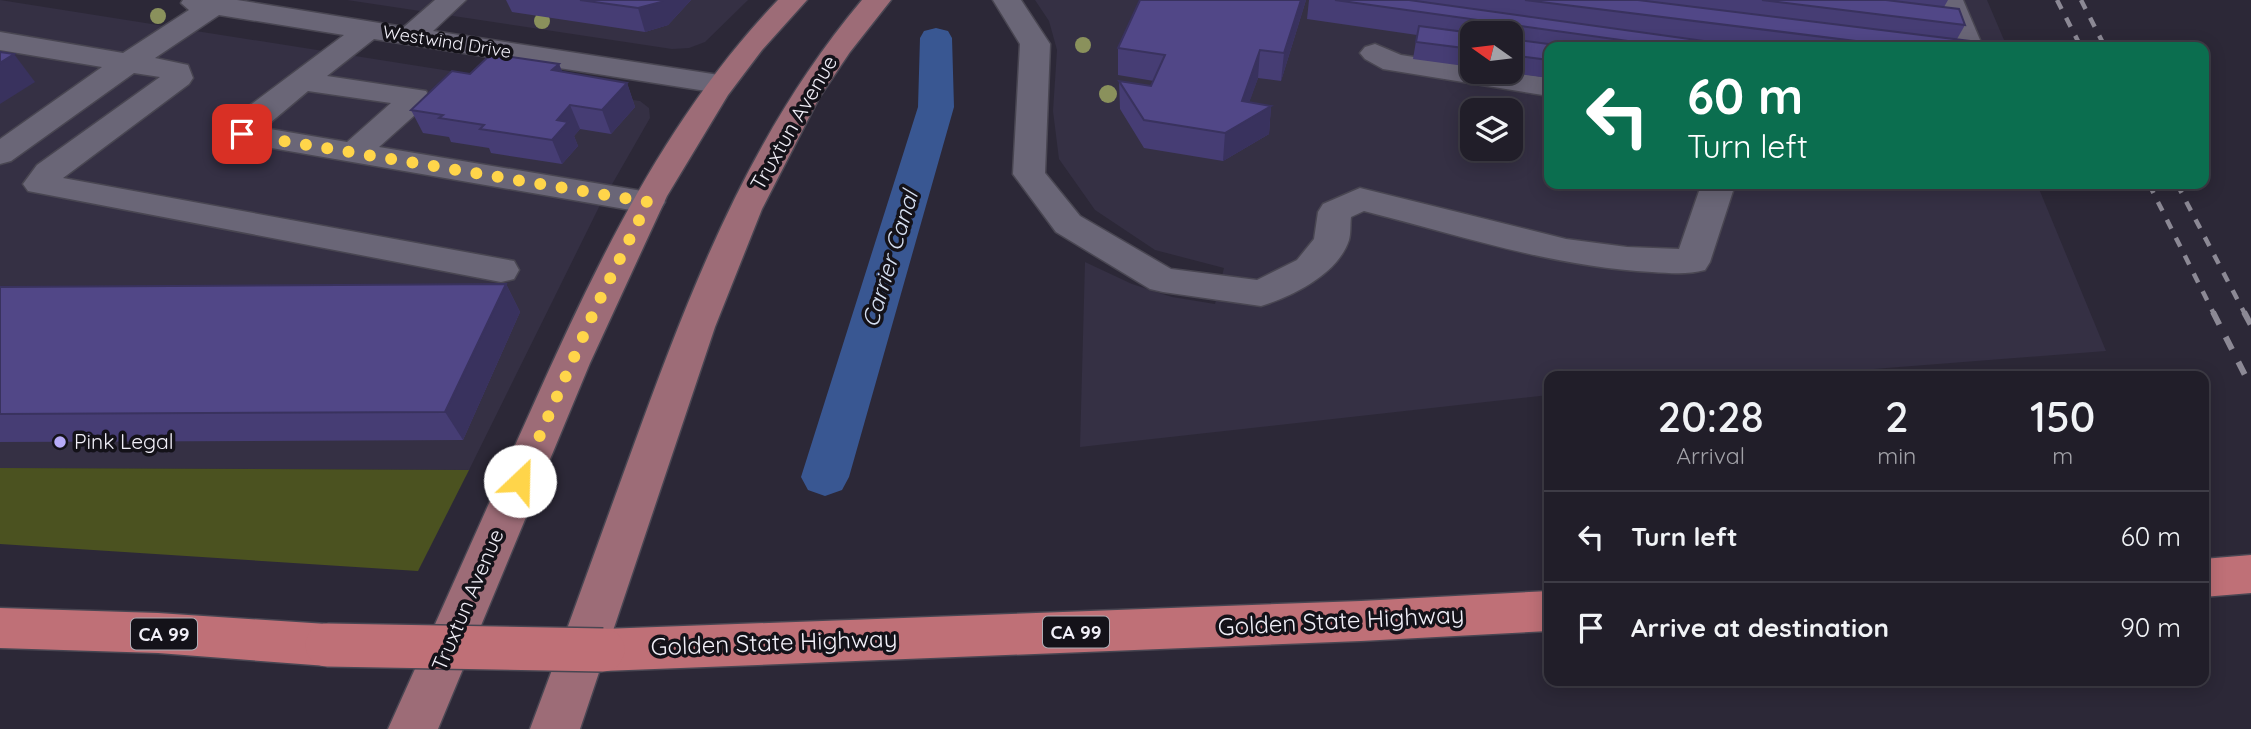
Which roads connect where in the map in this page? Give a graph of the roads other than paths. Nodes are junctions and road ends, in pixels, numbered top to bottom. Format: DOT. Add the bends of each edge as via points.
graph roads {
  1 [pos="174,0"];
  2 [pos="452,0"];
  3 [pos="793,0"];
  4 [pos="877,0"];
  5 [pos="1007,0"];
  6 [pos="1949,0"];
  7 [pos="217,3"];
  8 [pos="368,30"];
  9 [pos="410,36"];
  10 [pos="0,41"];
  11 [pos="1967,42"];
  12 [pos="1375,53"];
  13 [pos="128,64"];
  14 [pos="303,81"];
  15 [pos="719,84"];
  16 [pos="1544,87"];
  17 [pos="355,152"];
  18 [pos="0,154"];
  19 [pos="1715,189"];
  20 [pos="648,202"];
  21 [pos="501,270"];
  22 [pos="2251,574"];
  23 [pos="2209,578"];
  24 [pos="1544,611"];
  25 [pos="0,628"];
  26 [pos="413,729"];
  27 [pos="555,729"];
  1 -- 7 [label="street, Westwind Drive"];
  2 -- 9 [label="street"];
  3 -- 15 [label="main road, Truxtun Avenue"];
  4 -- 27 [label="main road, Truxtun Avenue" via="811,84 748,202 698,318"];
  5 -- 19 [label="street" via="1035,44 1029,174 1068,224 1163,281 1261,293 1310,269 1331,241 1335,212 1360,199 1566,250 1692,262"];
  6 -- 11 [label="street"];
  7 -- 8 [label="street, Westwind Drive"];
  7 -- 13 [label="street"];
  8 -- 9 [label="street, Westwind Drive"];
  8 -- 14 [label="street"];
  9 -- 15 [label="street, Westwind Drive"];
  10 -- 13 [label="street"];
  12 -- 16 [label="street" via="1393,63"];
  13 -- 18 [label="street"];
  13 -- 21 [label="street" via="177,71 178,78 49,172 40,184"];
  14 -- 17 [label="street" via="415,98"];
  14 -- 17 [label="street" via="260,113 242,134"];
  15 -- 20 [label="main road, Truxtun Avenue"];
  17 -- 20 [label="street"];
  20 -- 26 [label="main road, Truxtun Avenue" via="596,307"];
  22 -- 23 [label="highway"];
  24 -- 25 [label="highway, Golden State Highway / CA 99, bridge" via="603,650 327,645"];
}
